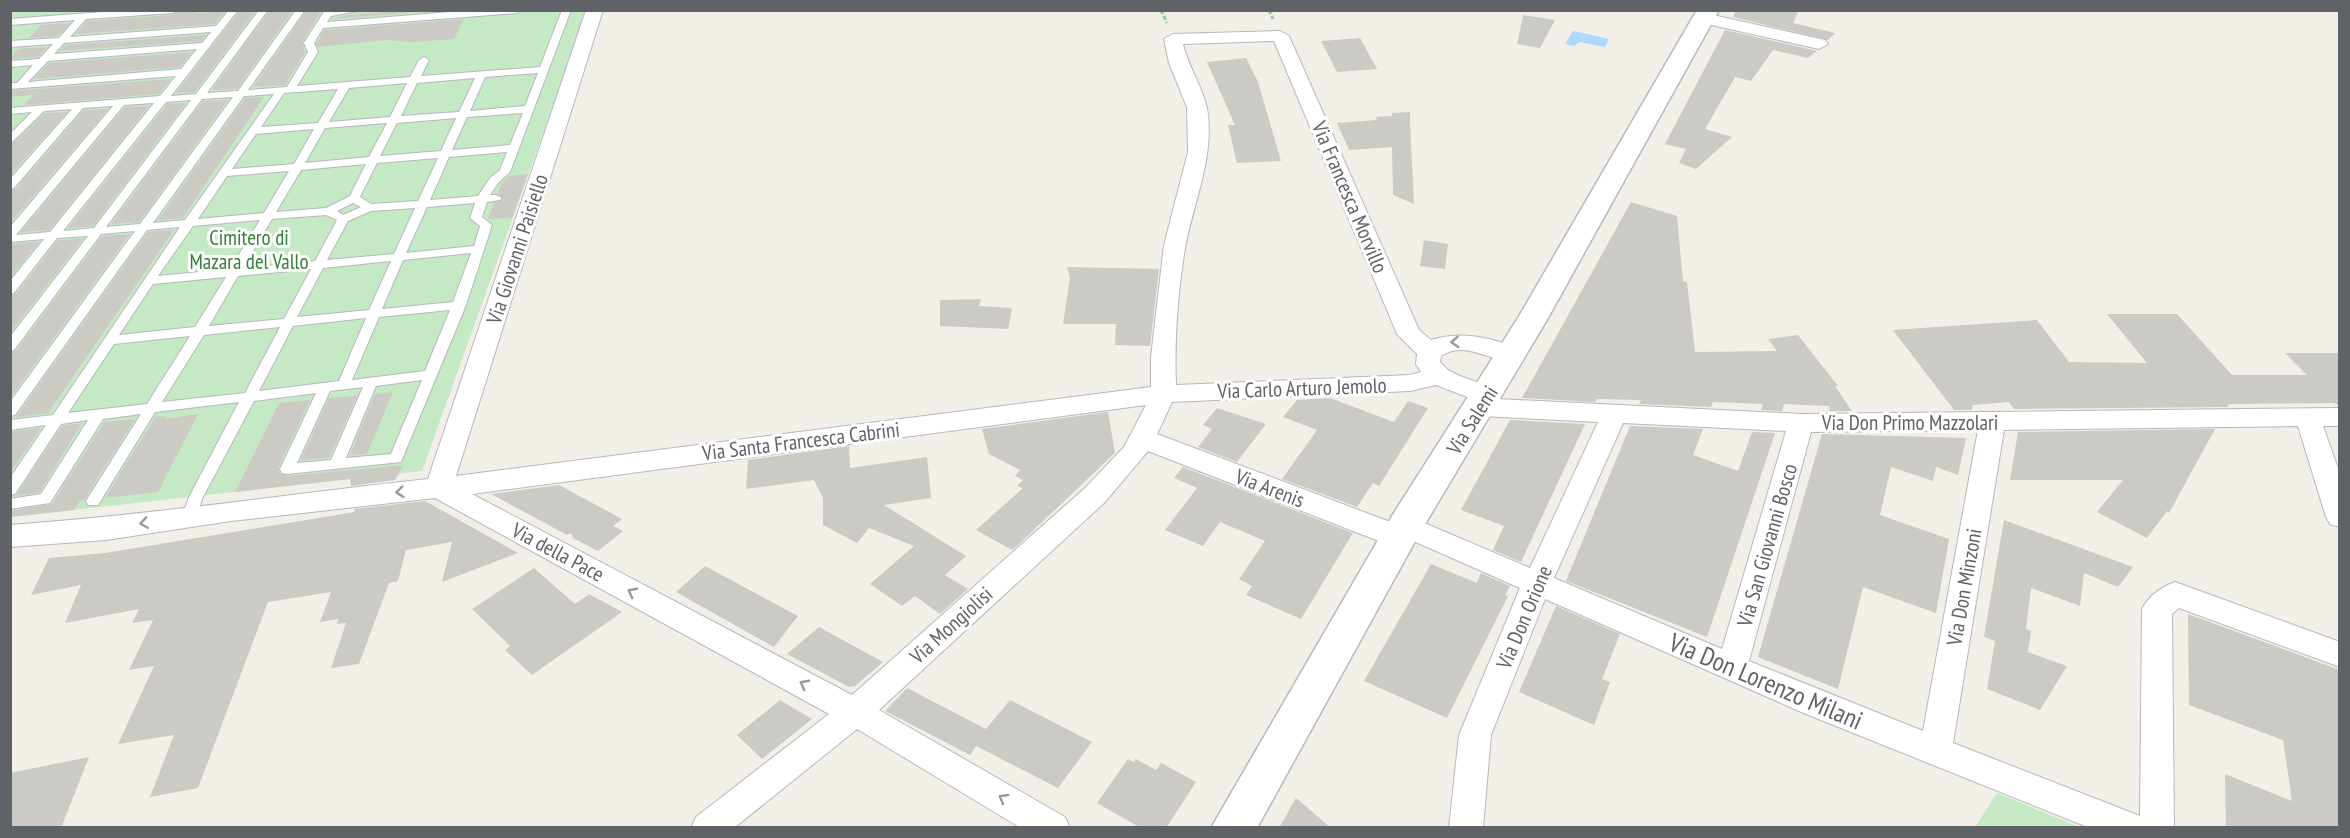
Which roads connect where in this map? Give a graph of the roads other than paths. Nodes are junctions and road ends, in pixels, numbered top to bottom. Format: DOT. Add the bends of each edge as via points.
graph roads {
  1 [pos="90,10"];
  2 [pos="173,10"];
  3 [pos="234,10"];
  4 [pos="264,10"];
  5 [pos="302,10"];
  6 [pos="359,10"];
  7 [pos="517,10"];
  8 [pos="567,10"];
  9 [pos="596,10"];
  10 [pos="329,12"];
  11 [pos="1701,13"];
  12 [pos="82,18"];
  13 [pos="10,22"];
  14 [pos="321,25"];
  15 [pos="219,28"];
  16 [pos="61,40"];
  17 [pos="10,44"];
  18 [pos="1819,44"];
  19 [pos="206,46"];
  20 [pos="42,60"];
  21 [pos="424,60"];
  22 [pos="10,64"];
  23 [pos="543,70"];
  24 [pos="184,72"];
  25 [pos="482,75"];
  26 [pos="414,80"];
  27 [pos="15,86"];
  28 [pos="345,86"];
  29 [pos="285,91"];
  30 [pos="10,95"];
  31 [pos="239,95"];
  32 [pos="198,98"];
  33 [pos="163,100"];
  34 [pos="121,103"];
  35 [pos="80,106"];
  36 [pos="41,109"];
  37 [pos="530,109"];
  38 [pos="10,111"];
  39 [pos="466,114"];
  40 [pos="395,120"];
  41 [pos="324,125"];
  42 [pos="251,132"];
  43 [pos="10,141"];
  44 [pos="514,148"];
  45 [pos="445,155"];
  46 [pos="376,160"];
  47 [pos="298,166"];
  48 [pos="224,173"];
  49 [pos="10,186"];
  50 [pos="354,198"];
  51 [pos="481,198"];
  52 [pos="496,198"];
  53 [pos="422,204"];
  54 [pos="369,208"];
  55 [pos="328,211"];
  56 [pos="266,216"];
  57 [pos="343,219"];
  58 [pos="189,224"];
  59 [pos="146,227"];
  60 [pos="98,231"];
  61 [pos="54,235"];
  62 [pos="10,237"];
  63 [pos="478,249"];
  64 [pos="398,258"];
  65 [pos="321,264"];
  66 [pos="236,271"];
  67 [pos="149,281"];
  68 [pos="10,291"];
  69 [pos="460,305"];
  70 [pos="374,312"];
  71 [pos="289,322"];
  72 [pos="199,332"];
  73 [pos="111,340"];
  74 [pos="10,347"];
  75 [pos="1429,352"];
  76 [pos="1511,354"];
  77 [pos="430,375"];
  78 [pos="1439,376"];
  79 [pos="372,381"];
  80 [pos="344,384"];
  81 [pos="326,386"];
  82 [pos="1164,394"];
  83 [pos="250,396"];
  84 [pos="1484,401"];
  85 [pos="149,409"];
  86 [pos="10,412"];
  87 [pos="98,415"];
  88 [pos="1614,415"];
  89 [pos="2340,417"];
  90 [pos="2308,418"];
  91 [pos="57,420"];
  92 [pos="1992,422"];
  93 [pos="1801,423"];
  94 [pos="10,425"];
  95 [pos="1142,438"];
  96 [pos="336,464"];
  97 [pos="439,488"];
  98 [pos="10,490"];
  99 [pos="93,501"];
  100 [pos="10,504"];
  101 [pos="189,517"];
  102 [pos="2340,517"];
  103 [pos="1402,531"];
  104 [pos="10,536"];
  105 [pos="1537,583"];
  106 [pos="2340,655"];
  107 [pos="1732,667"];
  108 [pos="855,712"];
  109 [pos="1936,751"];
  110 [pos="708,828"];
  111 [pos="1053,828"];
  112 [pos="1233,828"];
  113 [pos="1466,828"];
  114 [pos="2131,828"];
  115 [pos="2157,828"];
  1 -- 12 [label="lane"];
  2 -- 12 [label="lane"];
  3 -- 15 [label="lane"];
  4 -- 32 [label="lane"];
  5 -- 31 [label="lane"];
  6 -- 10 [label="lane"];
  7 -- 14 [label="lane"];
  8 -- 23 [label="lane"];
  9 -- 97 [label="street, Via Giovanni Paisiello" via="528,195"];
  10 -- 14 [label="lane"];
  11 -- 18 [label="street"];
  11 -- 76 [label="main road, Via Salemi"];
  12 -- 13 [label="lane"];
  12 -- 16 [label="lane"];
  14 -- 29 [label="lane" via="309,43 313,52"];
  15 -- 16 [label="lane"];
  15 -- 19 [label="lane"];
  16 -- 17 [label="lane"];
  16 -- 20 [label="lane"];
  19 -- 20 [label="lane"];
  19 -- 24 [label="lane"];
  20 -- 22 [label="lane"];
  20 -- 27 [label="lane"];
  21 -- 26 [label="lane"];
  23 -- 25 [label="lane"];
  23 -- 37 [label="lane"];
  24 -- 27 [label="lane"];
  24 -- 33 [label="lane"];
  25 -- 26 [label="lane"];
  25 -- 39 [label="lane"];
  26 -- 28 [label="lane"];
  26 -- 40 [label="lane"];
  27 -- 30 [label="lane"];
  28 -- 29 [label="lane"];
  28 -- 41 [label="lane"];
  29 -- 31 [label="lane"];
  29 -- 42 [label="lane"];
  31 -- 32 [label="lane"];
  31 -- 59 [label="lane"];
  32 -- 33 [label="lane"];
  32 -- 60 [label="lane"];
  33 -- 34 [label="lane"];
  33 -- 61 [label="lane"];
  34 -- 35 [label="lane"];
  34 -- 62 [label="lane"];
  35 -- 36 [label="lane"];
  35 -- 49 [label="lane"];
  36 -- 38 [label="lane"];
  36 -- 43 [label="lane"];
  37 -- 39 [label="lane"];
  37 -- 44 [label="lane"];
  39 -- 40 [label="lane"];
  39 -- 45 [label="lane"];
  40 -- 41 [label="lane"];
  40 -- 46 [label="lane"];
  41 -- 42 [label="lane"];
  41 -- 47 [label="lane"];
  42 -- 48 [label="lane"];
  44 -- 45 [label="lane"];
  44 -- 51 [label="lane" via="505,172 497,176"];
  45 -- 46 [label="lane"];
  45 -- 53 [label="lane"];
  46 -- 47 [label="lane"];
  46 -- 50 [label="lane"];
  47 -- 48 [label="lane"];
  47 -- 56 [label="lane"];
  48 -- 58 [label="lane"];
  50 -- 54 [label="lane"];
  50 -- 55 [label="lane"];
  51 -- 52 [label="lane"];
  51 -- 53 [label="lane"];
  51 -- 63 [label="lane" via="476,218 486,225"];
  53 -- 54 [label="lane"];
  53 -- 64 [label="lane"];
  54 -- 57 [label="lane"];
  55 -- 56 [label="lane"];
  55 -- 57 [label="lane"];
  56 -- 58 [label="lane"];
  56 -- 66 [label="lane"];
  57 -- 65 [label="lane"];
  58 -- 59 [label="lane"];
  58 -- 67 [label="lane"];
  59 -- 60 [label="lane"];
  59 -- 86 [label="lane"];
  60 -- 61 [label="lane"];
  60 -- 74 [label="lane"];
  61 -- 62 [label="lane"];
  61 -- 68 [label="lane"];
  63 -- 64 [label="lane"];
  63 -- 69 [label="lane"];
  64 -- 65 [label="lane"];
  64 -- 70 [label="lane"];
  65 -- 66 [label="lane"];
  65 -- 71 [label="lane"];
  66 -- 67 [label="lane"];
  66 -- 72 [label="lane"];
  67 -- 73 [label="lane"];
  69 -- 70 [label="lane"];
  69 -- 77 [label="lane"];
  70 -- 71 [label="lane"];
  70 -- 80 [label="lane"];
  71 -- 72 [label="lane"];
  71 -- 83 [label="lane"];
  72 -- 73 [label="lane"];
  72 -- 85 [label="lane"];
  73 -- 91 [label="lane"];
  76 -- 75 [label="street, one-way" via="1456,340 1439,344"];
  75 -- 78 [label="street" via="1428,364"];
  75 -- 82 [label="street, Via Francesca Morvillo" via="1409,334 1280,36 1173,39 1178,63 1197,108 1198,152 1175,245 1163,357"];
  76 -- 84 [label="main road, Via Salemi"];
  77 -- 79 [label="lane"];
  77 -- 96 [label="lane" via="396,458"];
  78 -- 82 [label="street, Via Carlo Arturo Jemolo" via="1410,383"];
  78 -- 84 [label="street, Via Don Primo Mazzolari"];
  79 -- 80 [label="lane"];
  79 -- 96 [label="lane"];
  80 -- 81 [label="lane"];
  81 -- 83 [label="lane"];
  81 -- 96 [label="lane" via="286,468"];
  82 -- 95 [label="street, Via Mongiolisi"];
  82 -- 97 [label="street, Via Santa Francesca Cabrini"];
  83 -- 85 [label="lane"];
  83 -- 101 [label="lane"];
  84 -- 88 [label="street, Via Don Primo Mazzolari"];
  84 -- 103 [label="main road, Via Salemi"];
  85 -- 87 [label="lane"];
  85 -- 99 [label="lane"];
  87 -- 91 [label="lane"];
  87 -- 100 [label="lane" via="45,499"];
  88 -- 93 [label="street, Via Don Primo Mazzolari"];
  88 -- 105 [label="street, Via Don Orione"];
  89 -- 90 [label="street, Via Don Primo Mazzolari"];
  90 -- 92 [label="street, Via Don Primo Mazzolari"];
  90 -- 102 [label="street"];
  91 -- 94 [label="lane"];
  91 -- 98 [label="lane"];
  92 -- 93 [label="street, Via Don Primo Mazzolari"];
  92 -- 109 [label="street, Via Don Minzoni"];
  93 -- 107 [label="street, Via San Giovanni Bosco"];
  95 -- 103 [label="street, Via Arenis"];
  95 -- 108 [label="street, Via Mongiolisi" via="1134,453 1095,495"];
  97 -- 101 [label="street, one-way"];
  108 -- 97 [label="street, Via della Pace, one-way"];
  101 -- 104 [label="street, one-way" via="106,529"];
  103 -- 105 [label="street, Via Don Lorenzo Milani"];
  103 -- 112 [label="main road, Via Salemi"];
  105 -- 107 [label="street, Via Don Lorenzo Milani"];
  105 -- 113 [label="street, Via Don Orione" via="1475,735"];
  106 -- 115 [label="street" via="2175,594 2157,609"];
  107 -- 109 [label="street, Via Don Lorenzo Milani"];
  108 -- 110 [label="street, Via Mongiolisi"];
  111 -- 108 [label="street, Via della Pace, one-way"];
  109 -- 114 [label="street, Via Don Lorenzo Milani"];
}
